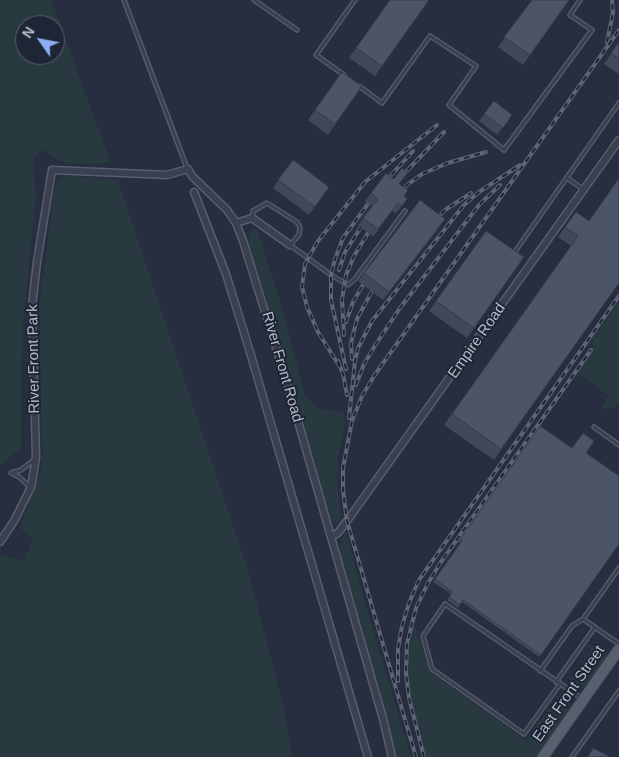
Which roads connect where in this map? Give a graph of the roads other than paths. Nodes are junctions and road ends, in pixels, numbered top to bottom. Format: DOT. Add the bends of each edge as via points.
graph roads {
  1 [pos="124,0"];
  2 [pos="254,0"];
  3 [pos="355,0"];
  4 [pos="580,0"];
  5 [pos="297,30"];
  6 [pos="345,76"];
  7 [pos="353,82"];
  8 [pos="619,103"];
  9 [pos="619,140"];
  10 [pos="188,169"];
  11 [pos="567,178"];
  12 [pos="584,190"];
  13 [pos="194,192"];
  14 [pos="405,211"];
  15 [pos="252,218"];
  16 [pos="236,223"];
  17 [pos="290,245"];
  18 [pos="519,258"];
  19 [pos="594,427"];
  20 [pos="619,445"];
  21 [pos="36,458"];
  22 [pos="31,488"];
  23 [pos="331,537"];
  24 [pos="0,542"];
  25 [pos="619,568"];
  26 [pos="583,619"];
  27 [pos="595,627"];
  28 [pos="619,644"];
  29 [pos="619,649"];
  30 [pos="540,671"];
  31 [pos="558,683"];
  32 [pos="619,691"];
  33 [pos="583,700"];
  34 [pos="368,757"];
  35 [pos="392,757"];
  36 [pos="543,757"];
  37 [pos="573,757"];
  1 -- 10 [label="lane, River Front Road"];
  2 -- 5 [label="lane"];
  3 -- 6 [label="lane" via="316,55"];
  4 -- 7 [label="lane" via="570,15 592,30 504,150 449,105 476,66 430,36 382,103"];
  8 -- 11 [label="lane"];
  9 -- 12 [label="street, Empire Road"];
  10 -- 16 [label="street, River Front Road"];
  10 -- 21 [label="street, River Front Park" via="167,175 52,170 32,306"];
  11 -- 12 [label="lane"];
  11 -- 18 [label="lane" via="514,254"];
  12 -- 23 [label="street, Empire Road" via="527,264 348,521 338,534"];
  13 -- 34 [label="street, River Front Road" via="215,243 247,344"];
  14 -- 17 [label="lane" via="356,279 348,285"];
  15 -- 16 [label="street"];
  15 -- 17 [label="street"];
  15 -- 17 [label="lane" via="253,211 266,203 297,222 299,235"];
  16 -- 23 [label="street, River Front Road" via="270,324"];
  19 -- 20 [label="lane"];
  21 -- 22 [label="street, River Front Park"];
  21 -- 22 [label="lane" via="21,470 11,473"];
  22 -- 24 [label="street, River Front Park"];
  23 -- 35 [label="street, River Front Road"];
  25 -- 26 [label="lane"];
  26 -- 27 [label="lane"];
  26 -- 30 [label="lane" via="572,626"];
  27 -- 28 [label="lane"];
  27 -- 31 [label="lane"];
  29 -- 33 [label="main road, East Front Street"];
  30 -- 31 [label="lane"];
  30 -- 31 [label="lane" via="446,604 423,636 432,669 524,734"];
  31 -- 33 [label="lane"];
  32 -- 37 [label="lane"];
  33 -- 36 [label="main road, East Front Street"];
}
